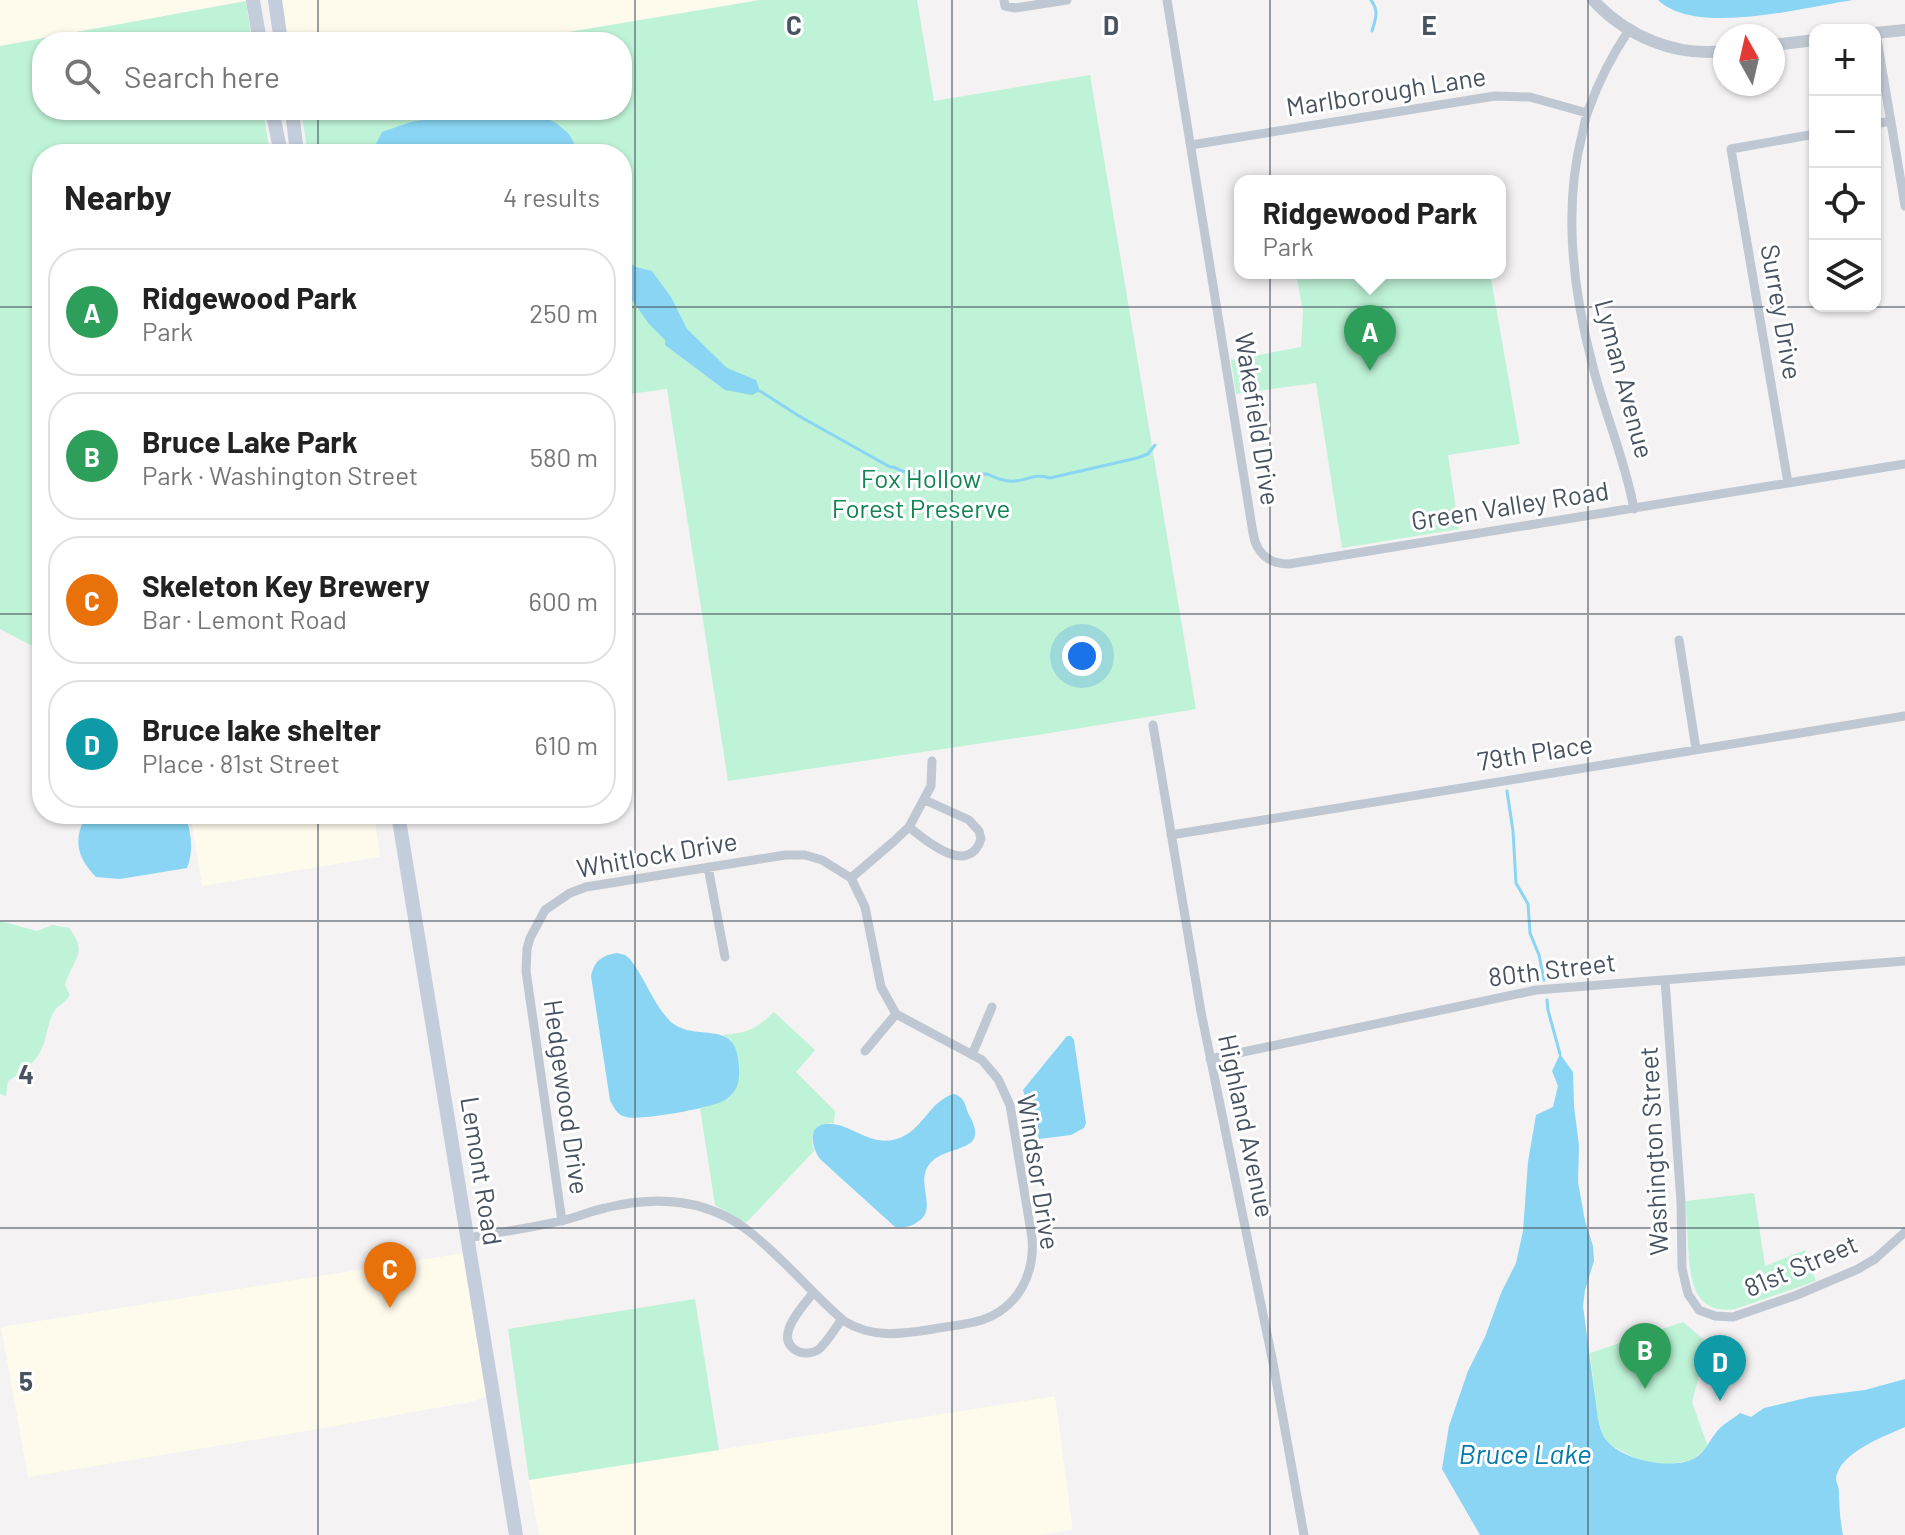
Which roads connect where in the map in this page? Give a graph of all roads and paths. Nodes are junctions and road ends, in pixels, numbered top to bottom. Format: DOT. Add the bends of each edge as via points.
graph roads {
  1 [pos="253,0"];
  2 [pos="275,0"];
  3 [pos="1067,0"];
  4 [pos="1167,0"];
  5 [pos="1593,0"];
  6 [pos="1005,3"];
  7 [pos="1629,30"];
  8 [pos="1905,30"];
  9 [pos="258,32"];
  10 [pos="280,32"];
  11 [pos="1881,32"];
  12 [pos="1809,41"];
  13 [pos="1785,44"];
  14 [pos="1713,52"];
  15 [pos="1881,66"];
  16 [pos="1587,113"];
  17 [pos="274,120"];
  18 [pos="293,120"];
  19 [pos="1891,121"];
  20 [pos="1881,123"];
  21 [pos="1809,135"];
  22 [pos="279,144"];
  23 [pos="296,144"];
  24 [pos="1191,145"];
  25 [pos="1905,206"];
  26 [pos="1905,464"];
  27 [pos="1788,483"];
  28 [pos="1634,509"];
  29 [pos="1264,557"];
  30 [pos="1679,640"];
  31 [pos="1905,716"];
  32 [pos="1153,725"];
  33 [pos="1696,749"];
  34 [pos="932,761"];
  35 [pos="925,800"];
  36 [pos="400,824"];
  37 [pos="909,827"];
  38 [pos="1171,835"];
  39 [pos="708,867"];
  40 [pos="851,878"];
  41 [pos="725,957"];
  42 [pos="1905,961"];
  43 [pos="527,979"];
  44 [pos="1665,980"];
  45 [pos="992,1007"];
  46 [pos="896,1014"];
  47 [pos="865,1051"];
  48 [pos="972,1055"];
  49 [pos="1210,1059"];
  50 [pos="562,1221"];
  51 [pos="1905,1232"];
  52 [pos="468,1238"];
  53 [pos="813,1293"];
  54 [pos="1704,1313"];
  55 [pos="842,1319"];
  56 [pos="516,1535"];
  57 [pos="1304,1535"];
  1 -- 9 [label="main road"];
  2 -- 10 [label="main road"];
  3 -- 6 [label="street" via="1015,8"];
  4 -- 24 [label="street, Wakefield Drive"];
  5 -- 7 [label="street"];
  7 -- 14 [label="street" via="1670,47"];
  7 -- 16 [label="street, Lyman Avenue"];
  8 -- 11 [label="street"];
  12 -- 13 [label="street"];
  15 -- 19 [label="street"];
  16 -- 24 [label="street, Marlborough Lane" via="1530,97 1495,96"];
  16 -- 28 [label="street, Lyman Avenue" via="1574,177 1573,255 1591,363"];
  17 -- 22 [label="main road"];
  18 -- 23 [label="main road"];
  19 -- 20 [label="street"];
  19 -- 25 [label="street"];
  21 -- 27 [label="street, Surrey Drive" via="1731,149"];
  24 -- 29 [label="street, Wakefield Drive" via="1253,533"];
  26 -- 27 [label="street, Green Valley Road"];
  27 -- 28 [label="street, Green Valley Road"];
  28 -- 29 [label="street, Green Valley Road" via="1289,564"];
  30 -- 33 [label="street"];
  31 -- 33 [label="street, 79th Place"];
  32 -- 38 [label="street, Highland Avenue"];
  33 -- 38 [label="street, 79th Place"];
  34 -- 35 [label="street"];
  35 -- 37 [label="street"];
  35 -- 37 [label="street" via="975,825 981,839 978,848 953,856"];
  36 -- 52 [label="main road, Lemont Road"];
  37 -- 40 [label="street"];
  38 -- 49 [label="street, Highland Avenue"];
  39 -- 40 [label="street, Whitlock Drive" via="808,855"];
  39 -- 41 [label="street"];
  39 -- 43 [label="street, Whitlock Drive" via="586,887 563,897 545,910 530,938"];
  40 -- 46 [label="street" via="865,907 881,987"];
  42 -- 44 [label="street, 80th Street"];
  43 -- 50 [label="street, Hedgewood Drive"];
  44 -- 49 [label="street, 80th Street" via="1536,990"];
  44 -- 54 [label="street, Washington Street" via="1682,1268 1688,1294"];
  45 -- 48 [label="street"];
  46 -- 47 [label="street"];
  46 -- 48 [label="street, Windsor Drive"];
  48 -- 55 [label="street, Windsor Drive" via="998,1079 1010,1105 1032,1238 1030,1271 1021,1292 981,1320 890,1335"];
  49 -- 57 [label="street, Highland Avenue"];
  50 -- 52 [label="street, Windsor Drive"];
  50 -- 53 [label="street, Windsor Drive" via="646,1200 692,1204 745,1228"];
  51 -- 54 [label="street, 81st Street" via="1875,1259 1819,1286 1733,1317"];
  52 -- 56 [label="main road, Lemont Road"];
  53 -- 55 [label="street, Windsor Drive"];
  53 -- 55 [label="street" via="788,1327 797,1351 818,1350"];
}
